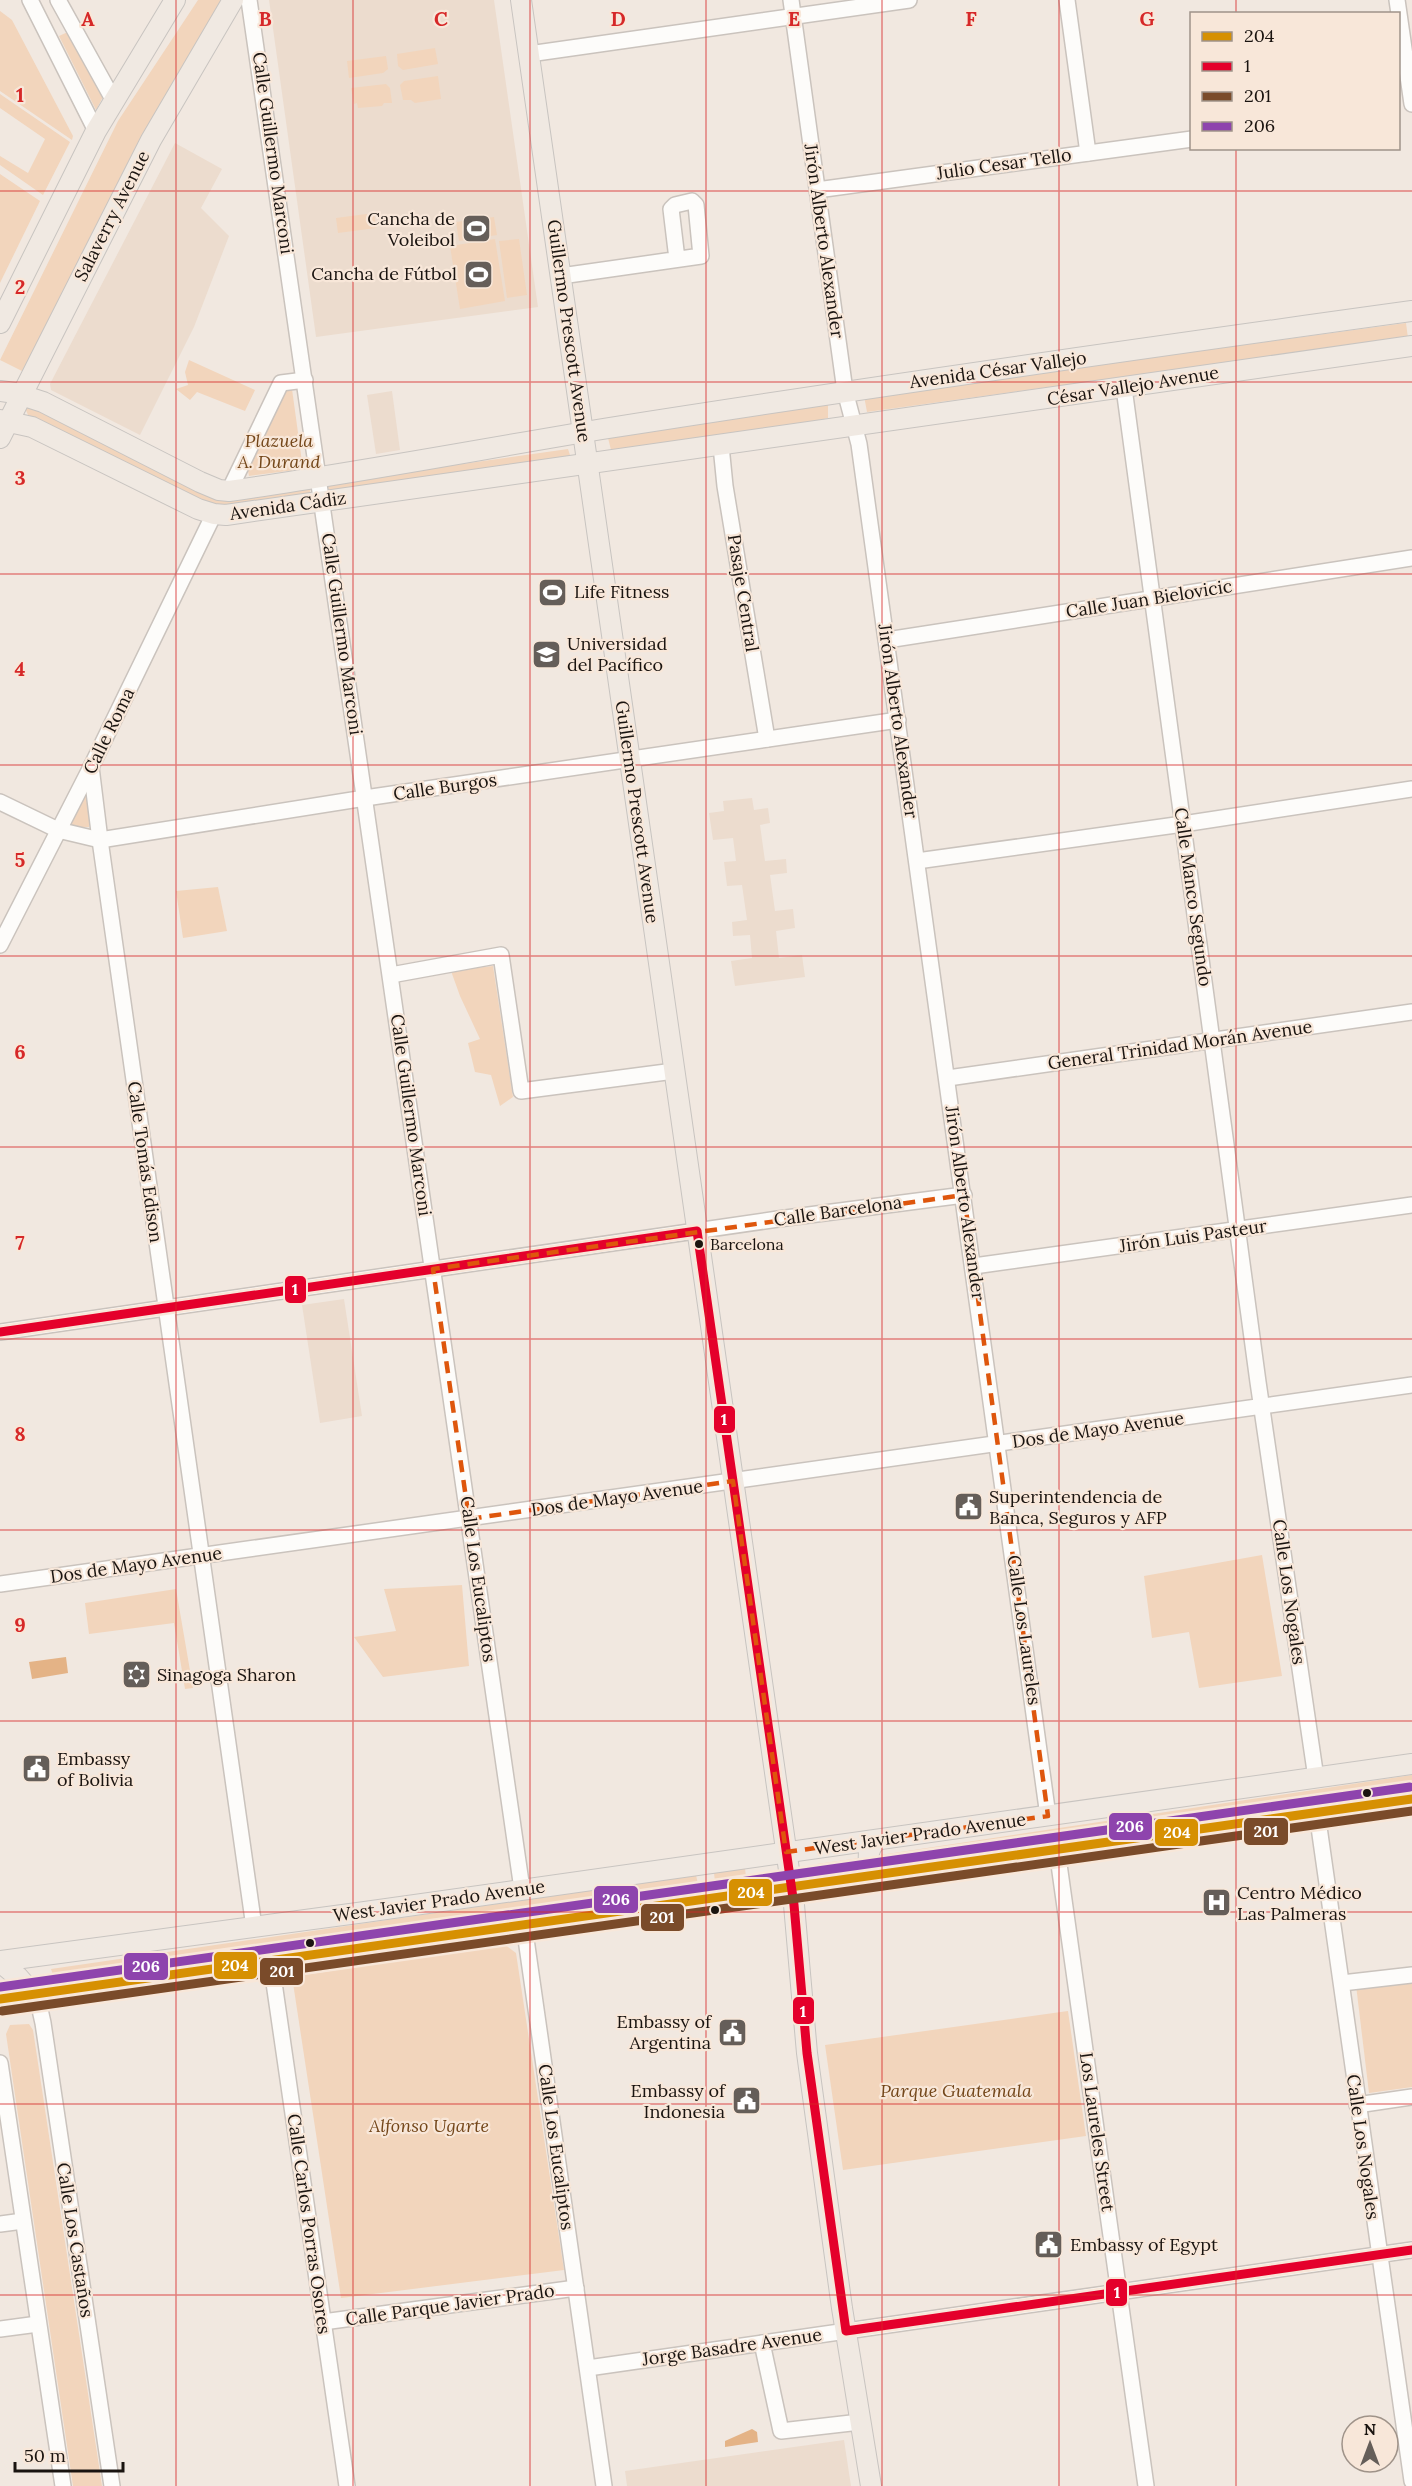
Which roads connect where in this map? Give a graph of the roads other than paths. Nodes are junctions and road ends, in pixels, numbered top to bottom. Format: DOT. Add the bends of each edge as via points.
graph roads {
  1 [pos="30,0"];
  2 [pos="58,0"];
  3 [pos="175,0"];
  4 [pos="233,0"];
  5 [pos="249,0"];
  6 [pos="521,0"];
  7 [pos="791,0"];
  8 [pos="909,0"];
  9 [pos="1068,0"];
  10 [pos="793,16"];
  11 [pos="67,18"];
  12 [pos="1400,21"];
  13 [pos="45,29"];
  14 [pos="529,54"];
  15 [pos="114,101"];
  16 [pos="1412,106"];
  17 [pos="96,131"];
  18 [pos="1190,138"];
  19 [pos="1088,153"];
  20 [pos="817,190"];
  21 [pos="677,259"];
  22 [pos="561,276"];
  23 [pos="1412,311"];
  24 [pos="0,323"];
  25 [pos="1412,346"];
  26 [pos="305,380"];
  27 [pos="1124,388"];
  28 [pos="0,391"];
  29 [pos="845,391"];
  30 [pos="21,394"];
  31 [pos="3,426"];
  32 [pos="855,427"];
  33 [pos="584,433"];
  34 [pos="722,446"];
  35 [pos="587,465"];
  36 [pos="320,478"];
  37 [pos="229,491"];
  38 [pos="323,502"];
  39 [pos="214,514"];
  40 [pos="1412,558"];
  41 [pos="1153,598"];
  42 [pos="886,640"];
  43 [pos="898,720"];
  44 [pos="767,739"];
  45 [pos="630,760"];
  46 [pos="91,767"];
  47 [pos="1412,789"];
  48 [pos="365,798"];
  49 [pos="0,802"];
  50 [pos="1183,824"];
  51 [pos="58,830"];
  52 [pos="100,840"];
  53 [pos="917,861"];
  54 [pos="0,945"];
  55 [pos="391,975"];
  56 [pos="1412,1012"];
  57 [pos="1212,1040"];
  58 [pos="674,1071"];
  59 [pos="948,1078"];
  60 [pos="964,1195"];
  61 [pos="1412,1205"];
  62 [pos="1238,1229"];
  63 [pos="697,1231"];
  64 [pos="974,1266"];
  65 [pos="433,1269"];
  66 [pos="166,1308"];
  67 [pos="0,1332"];
  68 [pos="1412,1385"];
  69 [pos="1262,1407"];
  70 [pos="999,1444"];
  71 [pos="733,1482"];
  72 [pos="469,1519"];
  73 [pos="201,1556"];
  74 [pos="0,1584"];
  75 [pos="1412,1764"];
  76 [pos="1316,1778"];
  77 [pos="1412,1799"];
  78 [pos="1317,1813"];
  79 [pos="1048,1816"];
  80 [pos="877,1840"];
  81 [pos="1057,1850"];
  82 [pos="786,1852"];
  83 [pos="697,1865"];
  84 [pos="879,1875"];
  85 [pos="791,1888"];
  86 [pos="522,1889"];
  87 [pos="702,1900"];
  88 [pos="524,1925"];
  89 [pos="254,1927"];
  90 [pos="0,1962"];
  91 [pos="271,1962"];
  92 [pos="1412,1975"];
  93 [pos="1342,1983"];
  94 [pos="34,1995"];
  95 [pos="0,1999"];
  96 [pos="0,2063"];
  97 [pos="1412,2097"];
  98 [pos="1357,2105"];
  99 [pos="23,2222"];
  100 [pos="0,2224"];
  101 [pos="1412,2250"];
  102 [pos="1378,2255"];
  103 [pos="576,2288"];
  104 [pos="1119,2292"];
  105 [pos="323,2322"];
  106 [pos="38,2324"];
  107 [pos="0,2329"];
  108 [pos="846,2331"];
  109 [pos="762,2343"];
  110 [pos="588,2368"];
  111 [pos="860,2422"];
  112 [pos="1412,2481"];
  113 [pos="63,2486"];
  114 [pos="112,2486"];
  115 [pos="347,2486"];
  116 [pos="604,2486"];
  117 [pos="871,2486"];
  118 [pos="1146,2486"];
  1 -- 13 [label="street"];
  2 -- 11 [label="street"];
  3 -- 15 [label="main road"];
  4 -- 30 [label="main road, Salaverry Avenue" via="151,140"];
  5 -- 26 [label="street, Calle Guillermo Marconi"];
  6 -- 14 [label="main road, Guillermo Prescott Avenue"];
  7 -- 10 [label="street, Jirón Alberto Alexander"];
  8 -- 10 [label="street"];
  9 -- 19 [label="street"];
  10 -- 14 [label="street"];
  10 -- 20 [label="street, Jirón Alberto Alexander"];
  11 -- 13 [label="street"];
  11 -- 15 [label="street"];
  12 -- 16 [label="street"];
  13 -- 17 [label="street"];
  14 -- 22 [label="main road, Guillermo Prescott Avenue"];
  15 -- 17 [label="main road"];
  17 -- 24 [label="main road"];
  18 -- 19 [label="street, Julio Cesar Tello"];
  19 -- 20 [label="street, Julio Cesar Tello"];
  20 -- 29 [label="street, Jirón Alberto Alexander"];
  21 -- 21 [label="street" via="701,256 696,205 692,201 671,209"];
  21 -- 22 [label="street"];
  22 -- 33 [label="main road, Guillermo Prescott Avenue"];
  23 -- 29 [label="main road, Avenida César Vallejo"];
  25 -- 27 [label="main road, César Vallejo Avenue"];
  26 -- 36 [label="street, Calle Guillermo Marconi"];
  26 -- 37 [label="street" via="281,383"];
  27 -- 32 [label="main road, César Vallejo Avenue"];
  27 -- 41 [label="street, Calle Manco Segundo"];
  28 -- 30 [label="main road, Avenida Cádiz"];
  29 -- 32 [label="street, Jirón Alberto Alexander"];
  29 -- 33 [label="main road, Avenida César Vallejo"];
  30 -- 31 [label="main road, Salaverry Avenue"];
  30 -- 37 [label="main road, Avenida Cádiz" via="208,486"];
  31 -- 39 [label="main road, Avenida Cádiz" via="32,427"];
  32 -- 34 [label="main road"];
  32 -- 42 [label="street, Jirón Alberto Alexander"];
  33 -- 35 [label="main road, Guillermo Prescott Avenue"];
  33 -- 36 [label="main road, Avenida Cádiz"];
  34 -- 35 [label="main road"];
  34 -- 44 [label="street, Pasaje Central" via="725,486"];
  35 -- 38 [label="main road, Avenida Cádiz"];
  35 -- 45 [label="main road, Guillermo Prescott Avenue"];
  36 -- 37 [label="main road, Avenida Cádiz"];
  36 -- 38 [label="street, Calle Guillermo Marconi"];
  38 -- 39 [label="main road, Avenida Cádiz"];
  38 -- 48 [label="street, Calle Guillermo Marconi"];
  39 -- 46 [label="street, Calle Roma"];
  40 -- 41 [label="street, Calle Juan Bielovicic"];
  41 -- 42 [label="street, Calle Juan Bielovicic"];
  41 -- 50 [label="street, Calle Manco Segundo"];
  42 -- 43 [label="street, Jirón Alberto Alexander"];
  43 -- 44 [label="street, Calle Burgos"];
  43 -- 53 [label="street, Jirón Alberto Alexander"];
  44 -- 45 [label="street, Calle Burgos"];
  45 -- 48 [label="street, Calle Burgos"];
  45 -- 58 [label="main road, Guillermo Prescott Avenue"];
  46 -- 51 [label="street, Calle Roma"];
  46 -- 52 [label="street, Calle Tomás Edison"];
  47 -- 50 [label="street"];
  48 -- 52 [label="street, Calle Burgos"];
  48 -- 55 [label="street, Calle Guillermo Marconi"];
  49 -- 51 [label="street, Calle Burgos"];
  50 -- 53 [label="street"];
  50 -- 57 [label="street, Calle Manco Segundo"];
  51 -- 52 [label="street, Calle Burgos"];
  51 -- 54 [label="street, Calle Roma"];
  52 -- 66 [label="street, Calle Tomás Edison"];
  53 -- 59 [label="street, Jirón Alberto Alexander"];
  55 -- 58 [label="street" via="501,955 521,1091"];
  55 -- 65 [label="street, Calle Guillermo Marconi"];
  56 -- 57 [label="street, General Trinidad Morán Avenue"];
  57 -- 59 [label="street, General Trinidad Morán Avenue"];
  57 -- 62 [label="street, Calle Manco Segundo"];
  58 -- 63 [label="main road, Guillermo Prescott Avenue"];
  59 -- 60 [label="street, Jirón Alberto Alexander"];
  60 -- 63 [label="street, Calle Barcelona"];
  60 -- 64 [label="street, Jirón Alberto Alexander"];
  61 -- 62 [label="street, Jirón Luis Pasteur"];
  62 -- 64 [label="street, Jirón Luis Pasteur"];
  62 -- 69 [label="street, Calle Manco Segundo"];
  63 -- 65 [label="street, Calle Barcelona"];
  63 -- 71 [label="main road, Guillermo Prescott Avenue"];
  64 -- 70 [label="street, Jirón Alberto Alexander"];
  65 -- 66 [label="street, Calle Barcelona"];
  65 -- 72 [label="street, Calle Los Eucaliptos"];
  66 -- 67 [label="street, Calle Barcelona"];
  66 -- 73 [label="street, Calle Tomás Edison"];
  68 -- 69 [label="street, Dos de Mayo Avenue"];
  69 -- 70 [label="street, Dos de Mayo Avenue"];
  69 -- 76 [label="street, Calle Los Nogales"];
  70 -- 71 [label="street, Dos de Mayo Avenue"];
  70 -- 79 [label="street, Calle Los Laureles"];
  71 -- 72 [label="street, Dos de Mayo Avenue"];
  71 -- 82 [label="main road, Guillermo Prescott Avenue"];
  72 -- 73 [label="street, Dos de Mayo Avenue"];
  72 -- 86 [label="street, Calle Los Eucaliptos"];
  73 -- 74 [label="street, Dos de Mayo Avenue"];
  73 -- 89 [label="street"];
  75 -- 76 [label="main road, West Javier Prado Avenue"];
  76 -- 79 [label="main road, West Javier Prado Avenue"];
  77 -- 78 [label="main road, West Javier Prado Avenue"];
  78 -- 81 [label="main road, West Javier Prado Avenue"];
  78 -- 93 [label="street, Calle Los Nogales"];
  79 -- 80 [label="main road, West Javier Prado Avenue"];
  80 -- 82 [label="main road, West Javier Prado Avenue"];
  80 -- 84 [label="main road" via="870,1848 868,1861"];
  81 -- 84 [label="main road, West Javier Prado Avenue"];
  81 -- 104 [label="street, Los Laureles Street"];
  82 -- 83 [label="main road, West Javier Prado Avenue"];
  82 -- 85 [label="main road, Guillermo Prescott Avenue"];
  83 -- 86 [label="main road, West Javier Prado Avenue"];
  83 -- 87 [label="main road" via="711,1881"];
  84 -- 85 [label="main road, West Javier Prado Avenue"];
  85 -- 87 [label="main road, West Javier Prado Avenue"];
  85 -- 108 [label="main road, Guillermo Prescott Avenue" via="807,2054"];
  86 -- 89 [label="main road, West Javier Prado Avenue"];
  87 -- 88 [label="main road, West Javier Prado Avenue"];
  88 -- 91 [label="main road, West Javier Prado Avenue"];
  88 -- 103 [label="street, Calle Los Eucaliptos"];
  89 -- 90 [label="main road, West Javier Prado Avenue"];
  90 -- 94 [label="main road"];
  91 -- 94 [label="main road, West Javier Prado Avenue"];
  91 -- 105 [label="street, Calle Carlos Porras Osores"];
  92 -- 93 [label="street"];
  93 -- 98 [label="street, Calle Los Nogales"];
  94 -- 95 [label="main road, West Javier Prado Avenue"];
  94 -- 114 [label="street, Calle Los Castaños" via="43,2023"];
  96 -- 99 [label="street"];
  97 -- 98 [label="street"];
  98 -- 102 [label="street, Calle Los Nogales"];
  99 -- 100 [label="street"];
  99 -- 106 [label="street"];
  101 -- 102 [label="street, Jorge Basadre Avenue"];
  102 -- 104 [label="street, Jorge Basadre Avenue"];
  102 -- 112 [label="street, Calle Los Nogales"];
  103 -- 105 [label="street, Calle Parque Javier Prado"];
  103 -- 110 [label="street, Calle Los Eucaliptos"];
  104 -- 108 [label="street, Jorge Basadre Avenue"];
  104 -- 118 [label="street, Los Laureles Street"];
  105 -- 115 [label="street, Calle Carlos Porras Osores"];
  106 -- 107 [label="street"];
  106 -- 113 [label="street"];
  108 -- 109 [label="street, Jorge Basadre Avenue"];
  108 -- 111 [label="main road, Guillermo Prescott Avenue"];
  109 -- 110 [label="street, Jorge Basadre Avenue"];
  109 -- 111 [label="street" via="781,2431"];
  110 -- 116 [label="street, Calle Los Eucaliptos"];
  111 -- 117 [label="main road, Guillermo Prescott Avenue"];
}
